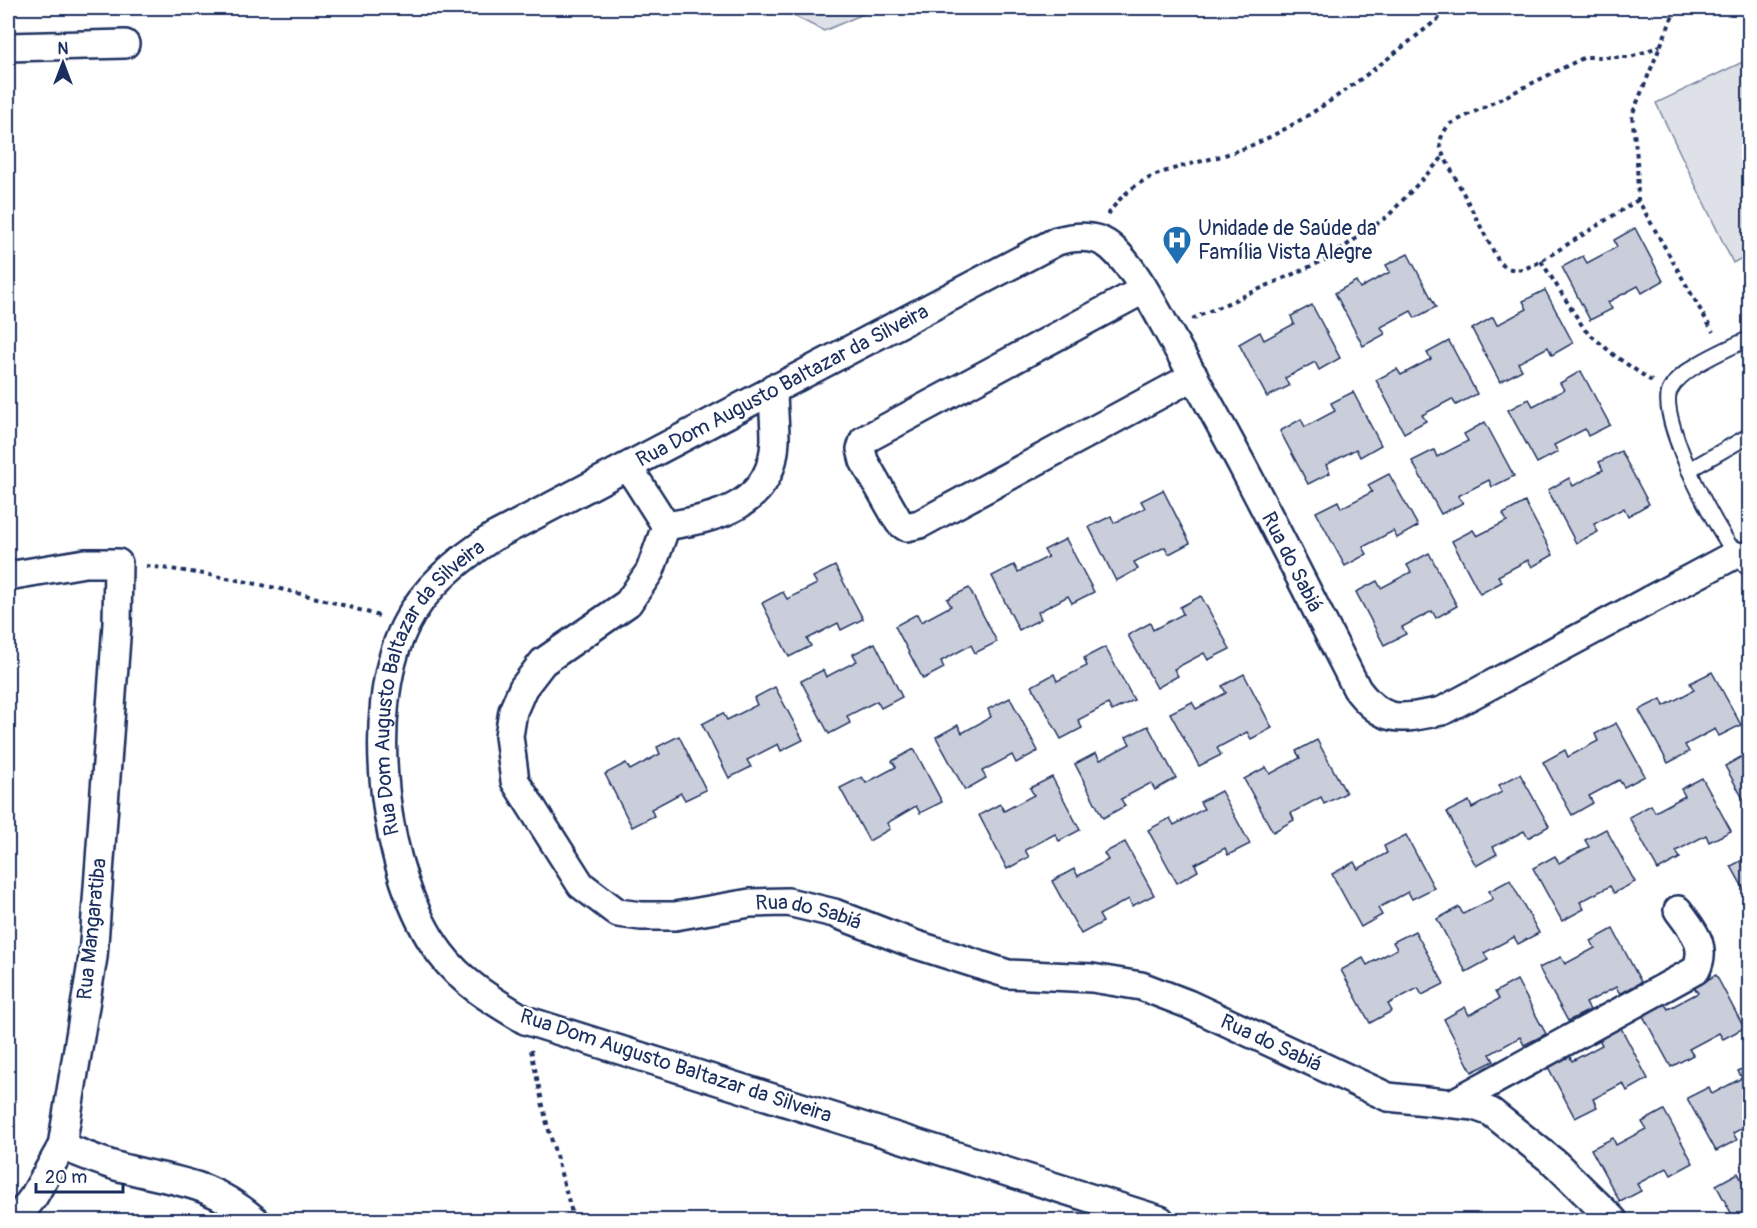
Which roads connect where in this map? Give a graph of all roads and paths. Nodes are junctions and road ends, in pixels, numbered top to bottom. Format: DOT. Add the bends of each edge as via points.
graph roads {
  1 [pos="1452,8"];
  2 [pos="1676,8"];
  3 [pos="125,44"];
  4 [pos="1660,46"];
  5 [pos="8,47"];
  6 [pos="1444,156"];
  7 [pos="1638,200"];
  8 [pos="1093,238"];
  9 [pos="1541,261"];
  10 [pos="1143,290"];
  11 [pos="1167,330"];
  12 [pos="1749,338"];
  13 [pos="1724,351"];
  14 [pos="1194,376"];
  15 [pos="772,388"];
  16 [pos="1669,393"];
  17 [pos="1749,435"];
  18 [pos="629,468"];
  19 [pos="1689,470"];
  20 [pos="666,526"];
  21 [pos="1744,557"];
  22 [pos="118,563"];
  23 [pos="8,576"];
  24 [pos="405,624"];
  25 [pos="1678,910"];
  26 [pos="525,1020"];
  27 [pos="1453,1103"];
  28 [pos="62,1146"];
  29 [pos="16,1221"];
  30 [pos="255,1221"];
  31 [pos="574,1221"];
  32 [pos="1160,1221"];
  33 [pos="1613,1221"];
  1 -- 8 [label="path" via="1363,77 1284,128 1249,147 1142,180 1116,202"];
  2 -- 4 [label="path"];
  3 -- 5 [label="street"];
  4 -- 6 [label="path" via="1631,57 1585,57 1450,124 1440,140"];
  4 -- 7 [label="path" via="1632,115"];
  6 -- 9 [label="path" via="1499,262 1513,271"];
  6 -- 11 [label="path" via="1388,216 1327,259"];
  7 -- 9 [label="path"];
  7 -- 13 [label="path"];
  8 -- 10 [label="street, Rua do Sabiá" via="1121,257"];
  8 -- 15 [label="street, Rua Dom Augusto Baltazar da Silveira" via="1074,236 1056,241"];
  9 -- 16 [label="path" via="1585,330"];
  10 -- 11 [label="street, Rua do Sabiá"];
  10 -- 14 [label="street" via="864,440 864,460 899,522 906,527 920,524"];
  11 -- 14 [label="street, Rua do Sabiá"];
  12 -- 13 [label="lane"];
  13 -- 16 [label="lane" via="1681,375"];
  14 -- 21 [label="street, Rua do Sabiá" via="1357,689 1371,707 1388,717 1442,711"];
  15 -- 18 [label="street, Rua Dom Augusto Baltazar da Silveira"];
  15 -- 20 [label="street" via="775,441 766,477 737,507 719,516"];
  16 -- 19 [label="lane" via="1669,419"];
  17 -- 19 [label="lane"];
  18 -- 20 [label="street"];
  18 -- 24 [label="street, Rua Dom Augusto Baltazar da Silveira" via="477,548 437,582"];
  19 -- 21 [label="lane"];
  20 -- 27 [label="street, Rua do Sabiá" via="650,571 628,603 543,662 523,688 513,711 509,736 515,781 581,885 595,898 618,913 640,916 675,916 750,903 788,902 834,913 914,945 1008,974 1092,978 1141,986 1388,1097"];
  22 -- 23 [label="street" via="85,563"];
  22 -- 24 [label="path" via="204,574 342,604"];
  22 -- 28 [label="street, Rua Mangaratiba" via="93,957"];
  24 -- 26 [label="street, Rua Dom Augusto Baltazar da Silveira" via="394,651 383,723 394,855 418,916 440,953 479,993"];
  25 -- 27 [label="street" via="1701,945 1696,970"];
  26 -- 31 [label="path" via="546,1120"];
  26 -- 32 [label="street, Rua Dom Augusto Baltazar da Silveira"];
  27 -- 33 [label="street, Rua do Sabiá" via="1491,1112 1508,1124 1555,1163"];
  28 -- 29 [label="street, Rua Mangaratiba"];
  28 -- 30 [label="street" via="123,1168 203,1186"];
}
